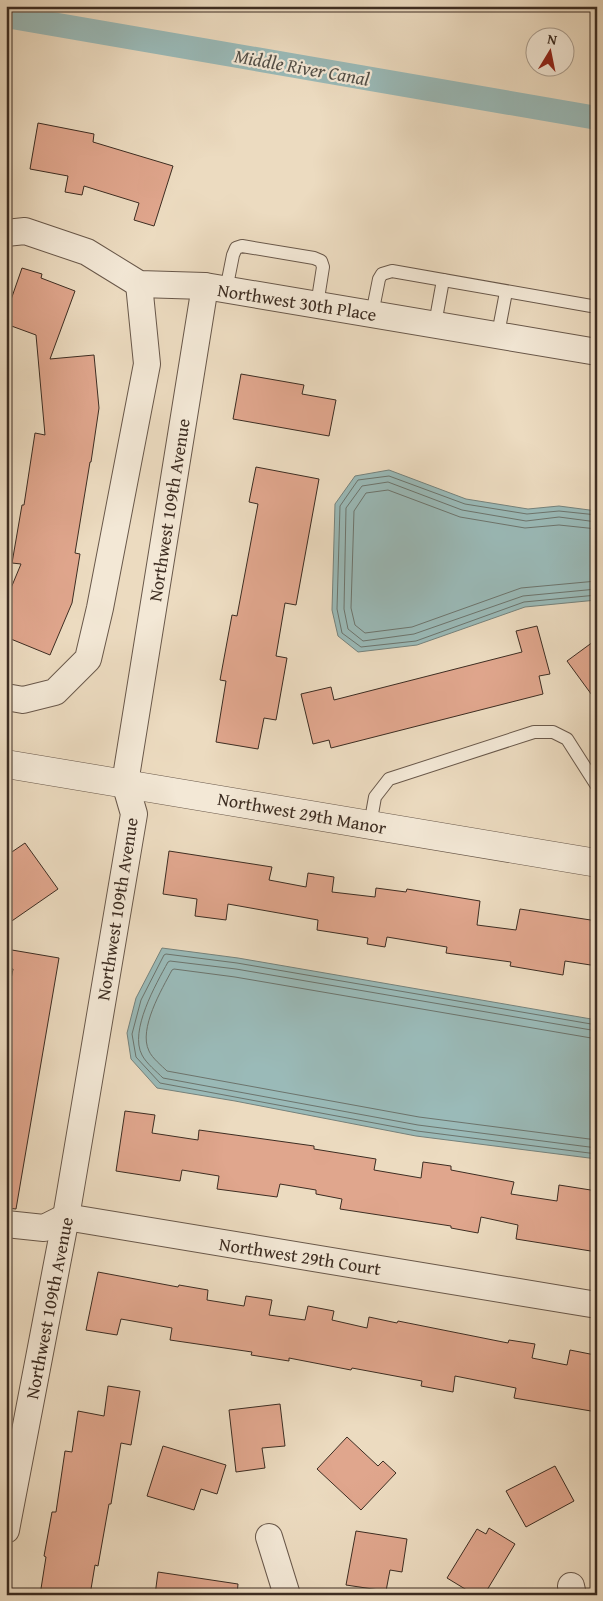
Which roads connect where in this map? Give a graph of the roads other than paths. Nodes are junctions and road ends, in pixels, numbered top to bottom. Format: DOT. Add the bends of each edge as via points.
graph roads {
  1 [pos="6,233"];
  2 [pos="443,280"];
  3 [pos="139,284"];
  4 [pos="216,288"];
  5 [pos="506,292"];
  6 [pos="317,305"];
  7 [pos="597,307"];
  8 [pos="372,314"];
  9 [pos="435,324"];
  10 [pos="498,334"];
  11 [pos="597,352"];
  12 [pos="6,697"];
  13 [pos="6,764"];
  14 [pos="125,783"];
  15 [pos="597,786"];
  16 [pos="370,825"];
  17 [pos="597,863"];
  18 [pos="66,1217"];
  19 [pos="6,1224"];
  20 [pos="597,1305"];
  21 [pos="6,1530"];
  22 [pos="269,1537"];
  23 [pos="287,1595"];
  1 -- 3 [label="street, Northwest 30th Place" via="25,231 87,252"];
  2 -- 5 [label="lane"];
  2 -- 8 [label="lane" via="397,271 386,272 380,279"];
  2 -- 9 [label="lane"];
  3 -- 4 [label="street, Northwest 30th Place"];
  3 -- 12 [label="street" via="147,364 88,659 55,692 23,700"];
  4 -- 6 [label="street, Northwest 30th Place"];
  4 -- 6 [label="lane" via="236,248 242,246 314,258 324,267"];
  4 -- 14 [label="street, Northwest 109th Avenue"];
  5 -- 7 [label="lane"];
  5 -- 10 [label="lane"];
  6 -- 8 [label="street, Northwest 30th Place"];
  8 -- 9 [label="street, Northwest 30th Place"];
  9 -- 10 [label="street, Northwest 30th Place"];
  10 -- 11 [label="street, Northwest 30th Place"];
  13 -- 14 [label="street, Northwest 29th Manor"];
  14 -- 16 [label="street, Northwest 29th Manor"];
  14 -- 18 [label="street, Northwest 109th Avenue" via="134,814"];
  15 -- 16 [label="lane" via="567,739 553,732 534,732 389,779 375,797"];
  16 -- 17 [label="street, Northwest 29th Manor"];
  18 -- 19 [label="street" via="44,1228"];
  18 -- 20 [label="street, Northwest 29th Court"];
  18 -- 21 [label="street, Northwest 109th Avenue"];
  22 -- 23 [label="street"];
}
